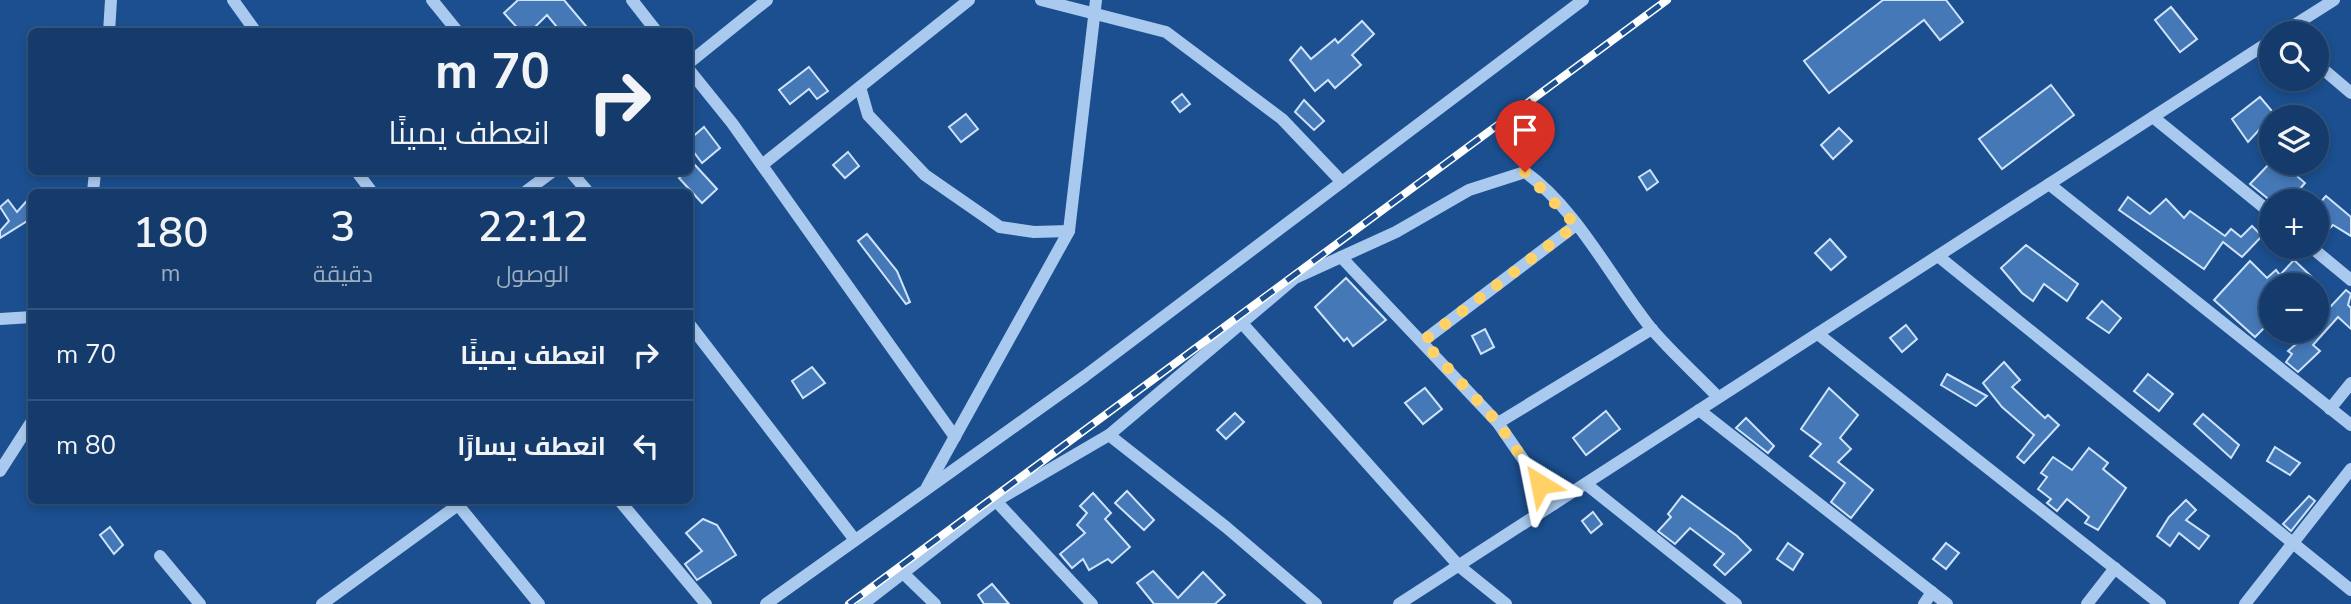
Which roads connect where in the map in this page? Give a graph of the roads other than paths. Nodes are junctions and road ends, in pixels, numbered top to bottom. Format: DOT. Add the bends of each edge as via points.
graph roads {
  1 [pos="111,0"];
  2 [pos="233,0"];
  3 [pos="432,0"];
  4 [pos="632,0"];
  5 [pos="767,0"];
  6 [pos="969,0"];
  7 [pos="1041,0"];
  8 [pos="1096,0"];
  9 [pos="1583,0"];
  10 [pos="2334,0"];
  11 [pos="1094,15"];
  12 [pos="2301,21"];
  13 [pos="109,28"];
  14 [pos="253,28"];
  15 [pos="455,28"];
  16 [pos="654,28"];
  17 [pos="2259,48"];
  18 [pos="693,60"];
  19 [pos="2329,74"];
  20 [pos="693,75"];
  21 [pos="860,87"];
  22 [pos="2351,93"];
  23 [pos="2153,117"];
  24 [pos="762,165"];
  25 [pos="548,175"];
  26 [pos="574,175"];
  27 [pos="1342,182"];
  28 [pos="2049,184"];
  29 [pos="530,189"];
  30 [pos="586,189"];
  31 [pos="2259,203"];
  32 [pos="1576,225"];
  33 [pos="1069,231"];
  34 [pos="1938,256"];
  35 [pos="1341,257"];
  36 [pos="2326,259"];
  37 [pos="2351,280"];
  38 [pos="28,317"];
  39 [pos="0,319"];
  40 [pos="1241,322"];
  41 [pos="693,329"];
  42 [pos="1652,329"];
  43 [pos="1818,334"];
  44 [pos="1423,341"];
  45 [pos="2351,383"];
  46 [pos="1718,397"];
  47 [pos="2330,408"];
  48 [pos="1699,410"];
  49 [pos="1498,423"];
  50 [pos="2351,425"];
  51 [pos="1109,435"];
  52 [pos="955,437"];
  53 [pos="25,439"];
  54 [pos="2351,469"];
  55 [pos="0,471"];
  56 [pos="1586,484"];
  57 [pos="925,491"];
  58 [pos="996,501"];
  59 [pos="455,504"];
  60 [pos="457,504"];
  61 [pos="623,504"];
  62 [pos="1554,504"];
  63 [pos="855,540"];
  64 [pos="2293,543"];
  65 [pos="160,556"];
  66 [pos="1459,566"];
  67 [pos="2115,568"];
  68 [pos="903,572"];
  69 [pos="2351,590"];
  70 [pos="1932,592"];
  71 [pos="200,604"];
  72 [pos="322,604"];
  73 [pos="539,604"];
  74 [pos="705,604"];
  75 [pos="766,604"];
  76 [pos="863,604"];
  77 [pos="934,604"];
  78 [pos="1092,604"];
  79 [pos="1315,604"];
  80 [pos="1399,604"];
  81 [pos="1506,604"];
  82 [pos="1736,604"];
  83 [pos="1924,604"];
  84 [pos="1947,604"];
  85 [pos="2087,604"];
  86 [pos="2160,604"];
  87 [pos="2245,604"];
  1 -- 13 [label="street"];
  2 -- 14 [label="street"];
  3 -- 15 [label="street"];
  4 -- 16 [label="street"];
  5 -- 18 [label="street"];
  6 -- 21 [label="street"];
  7 -- 11 [label="street"];
  8 -- 11 [label="street"];
  9 -- 27 [label="street"];
  10 -- 12 [label="street"];
  11 -- 27 [label="street" via="1166,32 1282,119"];
  11 -- 33 [label="street"];
  17 -- 23 [label="street"];
  19 -- 22 [label="street"];
  20 -- 24 [label="street"];
  21 -- 24 [label="street"];
  21 -- 33 [label="street" via="868,115 925,175 1000,227"];
  23 -- 28 [label="street"];
  23 -- 31 [label="street"];
  24 -- 52 [label="street"];
  25 -- 29 [label="street"];
  26 -- 30 [label="street"];
  27 -- 57 [label="street"];
  28 -- 34 [label="street"];
  28 -- 47 [label="street"];
  32 -- 35 [label="street" via="1525,172 1469,190"];
  32 -- 42 [label="street"];
  32 -- 44 [label="street"];
  33 -- 52 [label="street"];
  34 -- 43 [label="street"];
  34 -- 64 [label="street"];
  35 -- 40 [label="street" via="1295,278"];
  35 -- 44 [label="street"];
  36 -- 37 [label="street"];
  38 -- 39 [label="street"];
  40 -- 51 [label="street"];
  40 -- 66 [label="street"];
  41 -- 63 [label="street"];
  42 -- 46 [label="street"];
  42 -- 49 [label="street"];
  43 -- 46 [label="street"];
  43 -- 67 [label="street"];
  44 -- 49 [label="street"];
  45 -- 47 [label="street"];
  46 -- 48 [label="street"];
  47 -- 50 [label="street"];
  48 -- 56 [label="street"];
  48 -- 70 [label="street"];
  49 -- 62 [label="street"];
  51 -- 58 [label="street"];
  51 -- 79 [label="street"];
  52 -- 57 [label="street"];
  53 -- 55 [label="street"];
  54 -- 64 [label="street"];
  56 -- 62 [label="street"];
  56 -- 82 [label="street"];
  57 -- 63 [label="street"];
  58 -- 68 [label="street"];
  58 -- 78 [label="street"];
  59 -- 72 [label="street"];
  60 -- 73 [label="street"];
  61 -- 74 [label="street"];
  62 -- 66 [label="street"];
  63 -- 75 [label="street"];
  64 -- 69 [label="street"];
  64 -- 87 [label="street"];
  65 -- 71 [label="street"];
  66 -- 80 [label="street"];
  66 -- 81 [label="street"];
  67 -- 85 [label="street"];
  67 -- 86 [label="street"];
  68 -- 76 [label="street"];
  68 -- 77 [label="street"];
  70 -- 83 [label="street"];
  70 -- 84 [label="street"];
}
